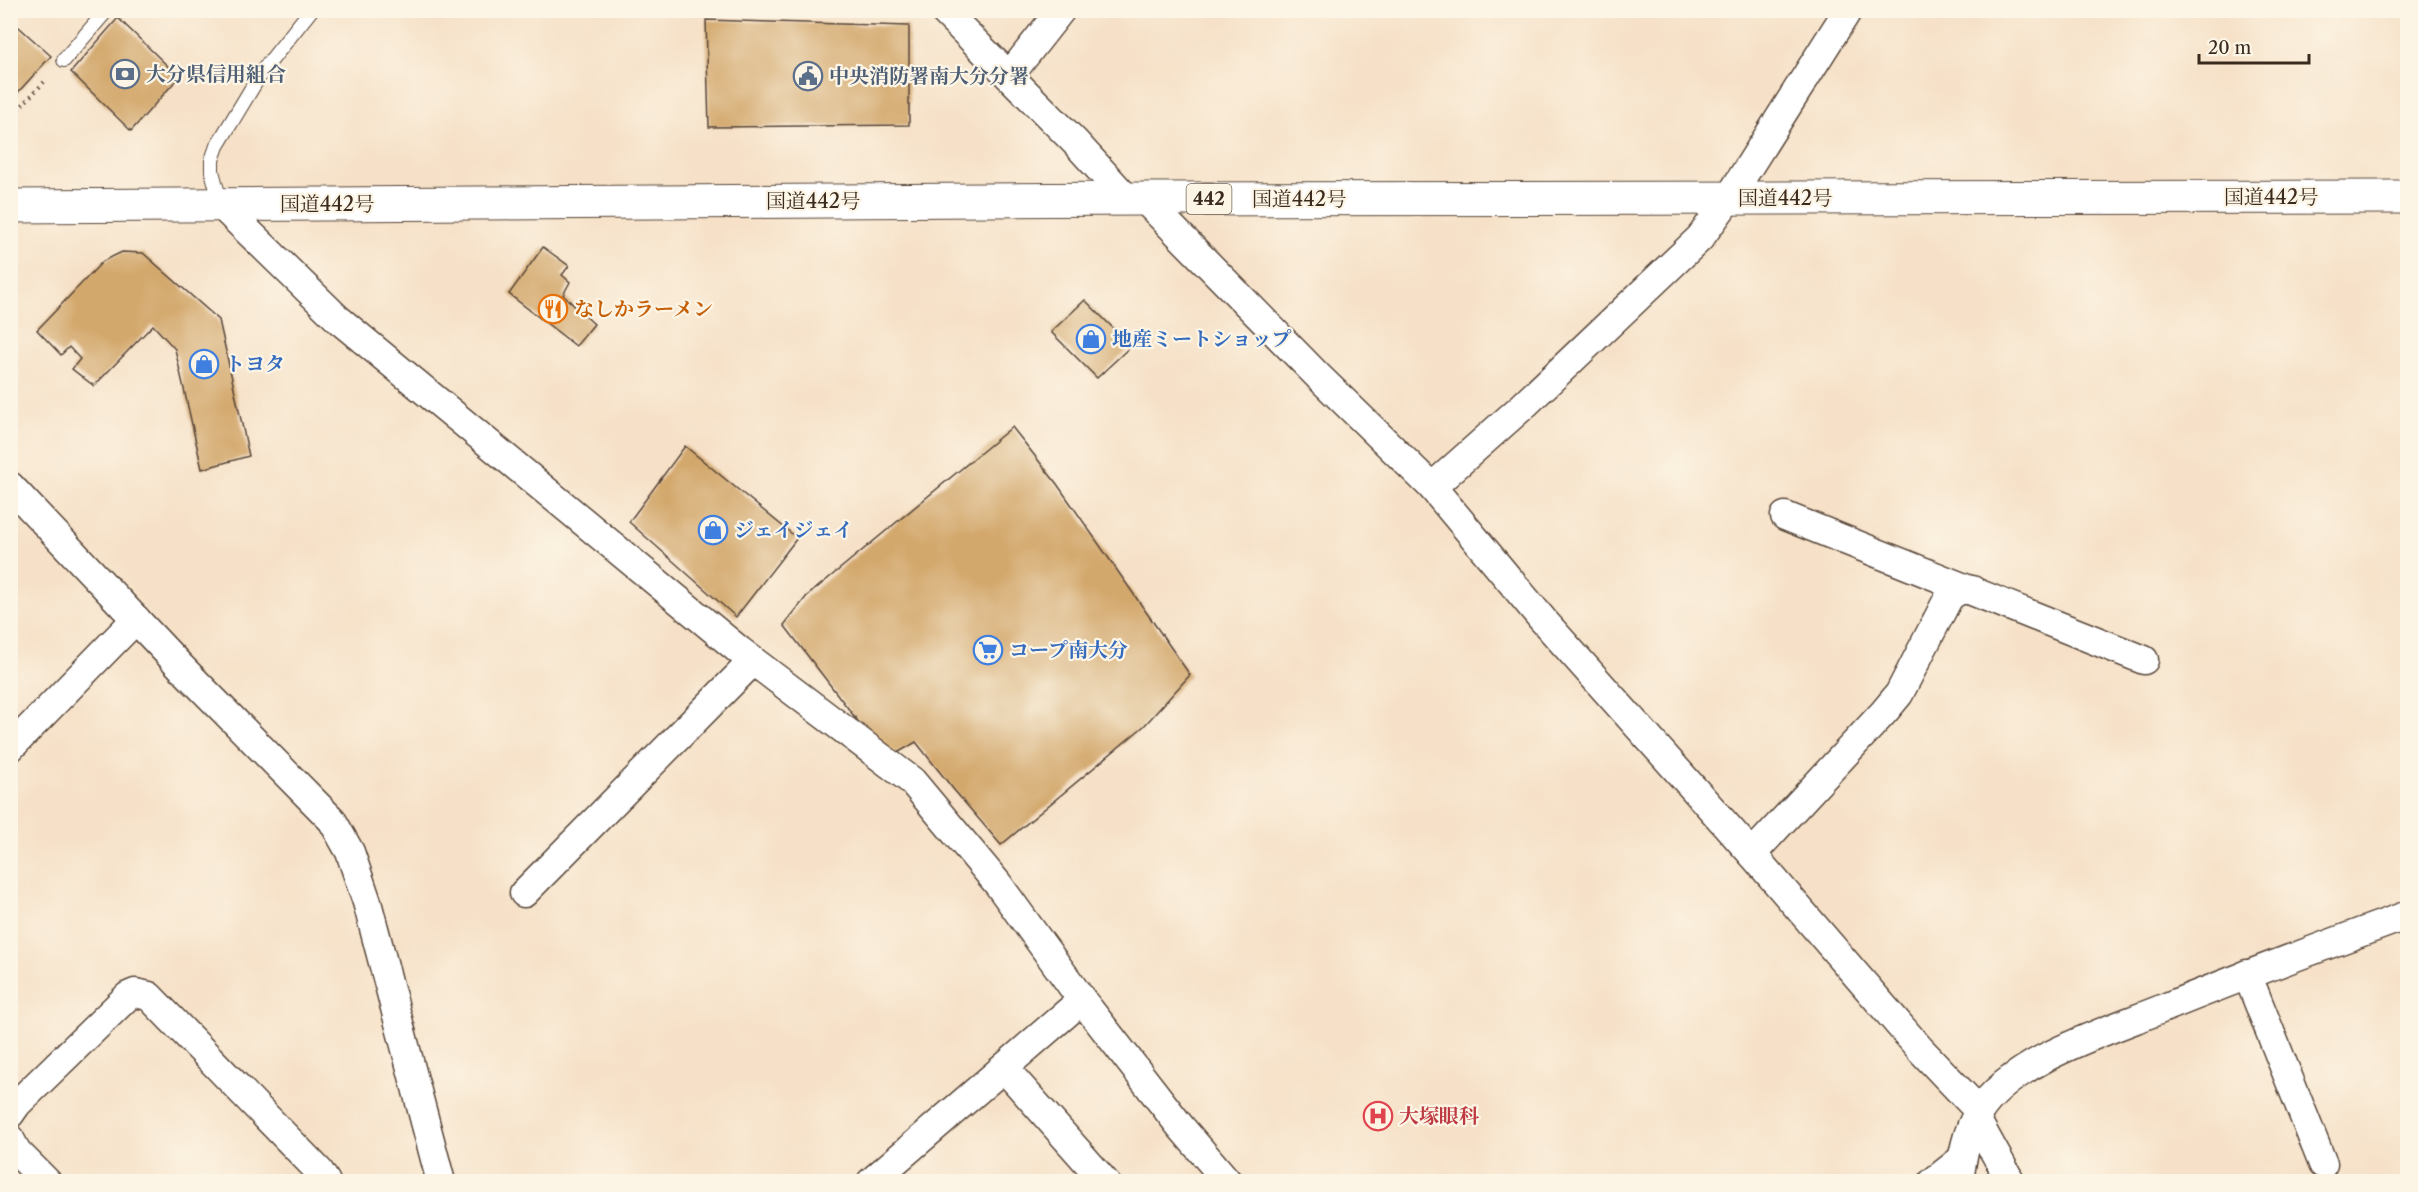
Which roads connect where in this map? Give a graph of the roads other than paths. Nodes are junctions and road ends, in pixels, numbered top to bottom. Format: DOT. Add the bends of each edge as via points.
graph roads {
  1 [pos="107,10"];
  2 [pos="310,10"];
  3 [pos="943,10"];
  4 [pos="1061,10"];
  5 [pos="1848,10"];
  6 [pos="64,60"];
  7 [pos="1009,76"];
  8 [pos="2408,196"];
  9 [pos="1729,198"];
  10 [pos="1135,199"];
  11 [pos="221,205"];
  12 [pos="10,206"];
  13 [pos="10,486"];
  14 [pos="1432,487"];
  15 [pos="1785,516"];
  16 [pos="1972,590"];
  17 [pos="136,619"];
  18 [pos="2144,660"];
  19 [pos="753,661"];
  20 [pos="10,748"];
  21 [pos="1752,854"];
  22 [pos="524,893"];
  23 [pos="2408,915"];
  24 [pos="2247,974"];
  25 [pos="1082,1000"];
  26 [pos="1004,1068"];
  27 [pos="10,1114"];
  28 [pos="1978,1115"];
  29 [pos="10,1139"];
  30 [pos="2323,1164"];
  31 [pos="1960,1170"];
  32 [pos="47,1182"];
  33 [pos="326,1182"];
  34 [pos="441,1182"];
  35 [pos="871,1182"];
  36 [pos="1105,1182"];
  37 [pos="1228,1182"];
  38 [pos="1933,1182"];
  39 [pos="2011,1182"];
  1 -- 6 [label="lane"];
  2 -- 11 [label="lane" via="261,73 217,146 212,171"];
  3 -- 7 [label="street"];
  4 -- 7 [label="street"];
  5 -- 9 [label="street"];
  7 -- 10 [label="street"];
  8 -- 9 [label="highway, 国道442号 / 442"];
  9 -- 10 [label="highway, 国道442号 / 442"];
  9 -- 14 [label="street" via="1700,238"];
  10 -- 11 [label="highway, 国道442号 / 442"];
  10 -- 14 [label="street"];
  11 -- 12 [label="highway, 国道442号 / 442"];
  11 -- 19 [label="street" via="338,319"];
  13 -- 17 [label="street"];
  14 -- 21 [label="street" via="1543,620"];
  15 -- 16 [label="street"];
  16 -- 18 [label="street"];
  16 -- 21 [label="street" via="1959,590 1949,597 1899,694"];
  17 -- 20 [label="street"];
  17 -- 34 [label="street" via="332,820 350,852 367,902"];
  19 -- 22 [label="street"];
  19 -- 25 [label="street" via="912,781 998,884"];
  21 -- 28 [label="street"];
  23 -- 24 [label="street"];
  24 -- 28 [label="street" via="2051,1055 2011,1079"];
  24 -- 30 [label="street"];
  25 -- 26 [label="street"];
  25 -- 37 [label="street"];
  26 -- 35 [label="street"];
  26 -- 36 [label="street"];
  27 -- 33 [label="street" via="128,996 142,993"];
  28 -- 31 [label="street"];
  28 -- 39 [label="street"];
  29 -- 32 [label="street" via="17,1152"];
  31 -- 38 [label="street"];
}
